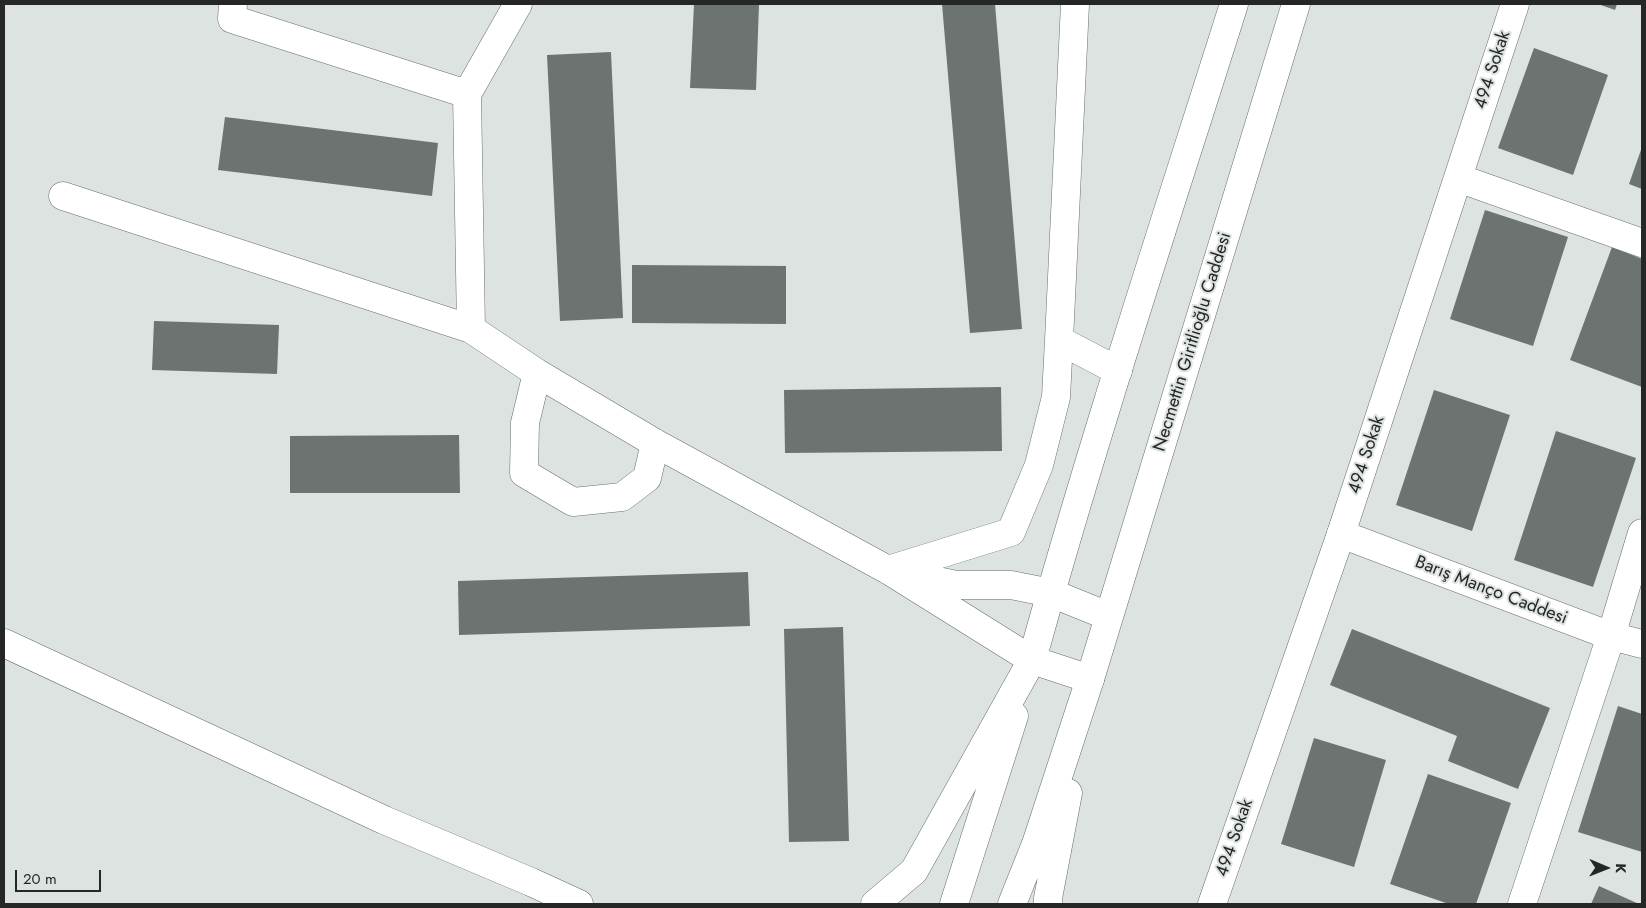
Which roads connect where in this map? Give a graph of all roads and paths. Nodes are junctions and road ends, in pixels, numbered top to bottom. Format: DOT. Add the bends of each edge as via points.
graph roads {
  1 [pos="233,4"];
  2 [pos="518,4"];
  3 [pos="1075,4"];
  4 [pos="1234,4"];
  5 [pos="1296,4"];
  6 [pos="1515,4"];
  7 [pos="467,94"];
  8 [pos="1458,178"];
  9 [pos="63,196"];
  10 [pos="1642,243"];
  11 [pos="471,329"];
  12 [pos="1059,340"];
  13 [pos="1118,371"];
  14 [pos="537,373"];
  15 [pos="655,443"];
  16 [pos="1642,533"];
  17 [pos="1341,534"];
  18 [pos="888,570"];
  19 [pos="1051,593"];
  20 [pos="1108,616"];
  21 [pos="1611,636"];
  22 [pos="4,643"];
  23 [pos="1642,644"];
  24 [pos="1032,660"];
  25 [pos="1090,679"];
  26 [pos="579,904"];
  27 [pos="875,904"];
  28 [pos="954,904"];
  29 [pos="1012,904"];
  30 [pos="1048,904"];
  31 [pos="1212,904"];
  32 [pos="1522,904"];
  1 -- 7 [label="main road" via="232,19"];
  2 -- 7 [label="main road"];
  3 -- 12 [label="main road"];
  4 -- 13 [label="main road"];
  5 -- 20 [label="main road, Necmettin Giritlioğlu Caddesi"];
  6 -- 8 [label="main road, 494 Sokak"];
  7 -- 11 [label="main road"];
  8 -- 10 [label="main road"];
  8 -- 17 [label="main road, 494 Sokak"];
  9 -- 11 [label="main road"];
  11 -- 14 [label="main road"];
  12 -- 13 [label="main road"];
  12 -- 18 [label="main road" via="1056,397 1039,465 1011,532"];
  13 -- 19 [label="main road"];
  14 -- 15 [label="main road"];
  14 -- 15 [label="main road" via="525,422 524,473 573,502 622,497 647,478"];
  15 -- 18 [label="main road"];
  16 -- 21 [label="main road"];
  17 -- 21 [label="main road, Barış Manço Caddesi"];
  17 -- 31 [label="main road, 494 Sokak"];
  18 -- 19 [label="main road" via="956,585 1011,585"];
  18 -- 24 [label="main road"];
  19 -- 20 [label="main road"];
  19 -- 24 [label="main road"];
  20 -- 25 [label="main road, Necmettin Giritlioğlu Caddesi"];
  21 -- 23 [label="main road, Barış Manço Caddesi"];
  21 -- 32 [label="main road"];
  22 -- 26 [label="main road" via="384,820"];
  24 -- 25 [label="main road"];
  24 -- 27 [label="main road" via="914,871"];
  24 -- 28 [label="main road"];
  25 -- 29 [label="main road" via="1036,844"];
  25 -- 30 [label="main road"];
}
